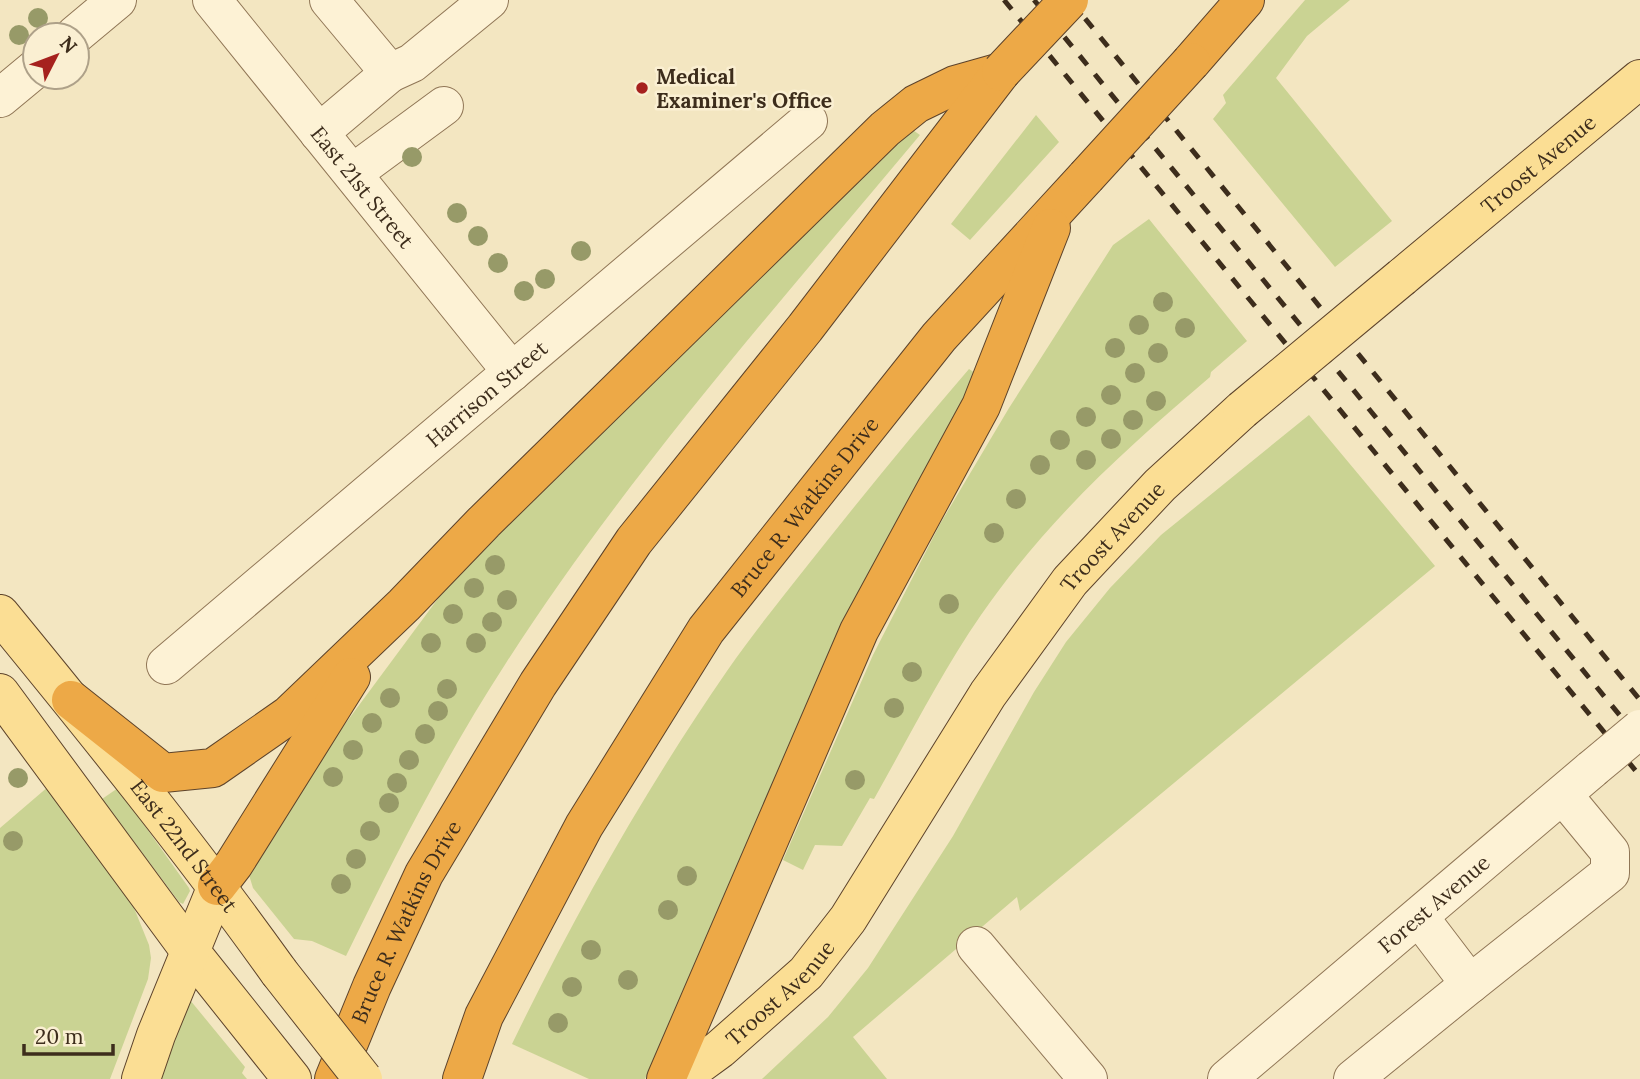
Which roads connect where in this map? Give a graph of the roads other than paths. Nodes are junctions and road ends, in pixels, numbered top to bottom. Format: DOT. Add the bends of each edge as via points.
graph roads {
  1 [pos="117,0"];
  2 [pos="212,0"];
  3 [pos="329,0"];
  4 [pos="489,0"];
  5 [pos="1069,0"];
  6 [pos="1245,0"];
  7 [pos="91,22"];
  8 [pos="1001,72"];
  9 [pos="390,73"];
  10 [pos="1640,79"];
  11 [pos="21,81"];
  12 [pos="0,98"];
  13 [pos="444,106"];
  14 [pos="808,121"];
  15 [pos="320,133"];
  16 [pos="353,173"];
  17 [pos="1059,207"];
  18 [pos="512,372"];
  19 [pos="404,605"];
  20 [pos="0,614"];
  21 [pos="166,665"];
  22 [pos="0,693"];
  23 [pos="71,699"];
  24 [pos="1640,729"];
  25 [pos="1563,795"];
  26 [pos="217,886"];
  27 [pos="1419,917"];
  28 [pos="976,946"];
  29 [pos="190,951"];
  30 [pos="1470,984"];
  31 [pos="141,1079"];
  32 [pos="292,1079"];
  33 [pos="334,1079"];
  34 [pos="363,1079"];
  35 [pos="462,1079"];
  36 [pos="666,1079"];
  37 [pos="679,1079"];
  38 [pos="1088,1079"];
  39 [pos="1227,1079"];
  40 [pos="1353,1079"];
  1 -- 7 [label="street"];
  2 -- 15 [label="street, East 21st Street"];
  3 -- 9 [label="street"];
  4 -- 9 [label="street" via="412,63"];
  5 -- 8 [label="highway, Bruce R. Watkins Drive, bridge"];
  6 -- 17 [label="highway, Bruce R. Watkins Drive, bridge"];
  8 -- 19 [label="highway" via="955,85 916,104 885,129"];
  8 -- 33 [label="highway, Bruce R. Watkins Drive" via="634,541 538,684 424,874"];
  9 -- 15 [label="street"];
  10 -- 37 [label="main road, Troost Avenue, bridge" via="1242,410 1160,485 1070,581 988,694 848,919 806,973"];
  11 -- 12 [label="street"];
  13 -- 16 [label="street"];
  14 -- 18 [label="street, Harrison Street"];
  15 -- 16 [label="street, East 21st Street"];
  16 -- 18 [label="street, East 21st Street"];
  17 -- 35 [label="highway, Bruce R. Watkins Drive" via="939,337 706,629 584,826 484,1016"];
  17 -- 36 [label="highway" via="981,406 859,631"];
  18 -- 21 [label="street, Harrison Street"];
  19 -- 23 [label="highway" via="289,716 213,768 163,772"];
  19 -- 26 [label="highway" via="343,686"];
  20 -- 23 [label="main road, East 22nd Street"];
  22 -- 29 [label="main road"];
  23 -- 26 [label="main road, East 22nd Street"];
  24 -- 25 [label="street, Forest Avenue, bridge"];
  25 -- 27 [label="street, Forest Avenue"];
  25 -- 30 [label="street" via="1610,852 1611,873"];
  26 -- 29 [label="main road"];
  26 -- 34 [label="main road, East 22nd Street, bridge"];
  27 -- 30 [label="street"];
  27 -- 39 [label="street, Forest Avenue"];
  28 -- 38 [label="street"];
  29 -- 31 [label="main road"];
  29 -- 32 [label="main road"];
  30 -- 40 [label="street"];
}
